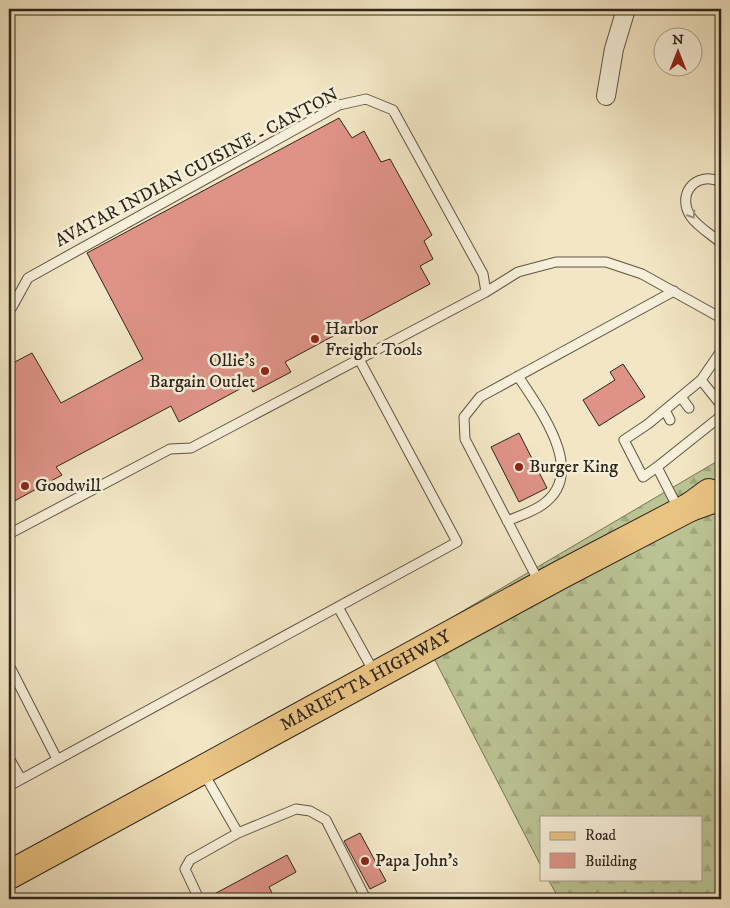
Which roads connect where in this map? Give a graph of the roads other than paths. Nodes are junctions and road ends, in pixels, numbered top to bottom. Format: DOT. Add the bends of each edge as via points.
graph roads {
  1 [pos="626,9"];
  2 [pos="606,96"];
  3 [pos="721,182"];
  4 [pos="721,243"];
  5 [pos="674,291"];
  6 [pos="486,292"];
  7 [pos="12,307"];
  8 [pos="721,318"];
  9 [pos="721,351"];
  10 [pos="359,359"];
  11 [pos="518,376"];
  12 [pos="701,380"];
  13 [pos="681,396"];
  14 [pos="721,405"];
  15 [pos="689,408"];
  16 [pos="665,410"];
  17 [pos="721,416"];
  18 [pos="670,420"];
  19 [pos="664,449"];
  20 [pos="670,457"];
  21 [pos="657,467"];
  22 [pos="721,484"];
  23 [pos="721,496"];
  24 [pos="685,510"];
  25 [pos="507,521"];
  26 [pos="9,534"];
  27 [pos="541,586"];
  28 [pos="338,607"];
  29 [pos="9,670"];
  30 [pos="376,676"];
  31 [pos="9,758"];
  32 [pos="57,760"];
  33 [pos="202,769"];
  34 [pos="21,779"];
  35 [pos="9,786"];
  36 [pos="238,833"];
  37 [pos="9,875"];
  38 [pos="199,899"];
  39 [pos="366,899"];
  1 -- 2 [label="street" via="614,49"];
  3 -- 4 [label="lane, one-way" via="700,178 692,184 686,203 691,217"];
  5 -- 6 [label="lane" via="642,274 606,262 556,262 518,272"];
  5 -- 8 [label="lane"];
  5 -- 11 [label="lane"];
  6 -- 7 [label="lane, AVATAR INDIAN CUISINE - CANTON" via="483,274 393,110 366,99 339,105 28,278"];
  6 -- 10 [label="lane"];
  9 -- 12 [label="lane"];
  10 -- 26 [label="lane" via="191,448 170,449"];
  10 -- 28 [label="lane" via="457,542"];
  11 -- 25 [label="lane" via="480,397 464,416 465,439"];
  11 -- 25 [label="lane" via="552,430 562,460 561,484 543,504"];
  12 -- 13 [label="lane"];
  12 -- 14 [label="lane"];
  13 -- 15 [label="lane"];
  13 -- 16 [label="lane"];
  16 -- 18 [label="lane"];
  16 -- 21 [label="lane" via="650,428 624,440 643,477"];
  17 -- 20 [label="lane" via="683,440"];
  19 -- 20 [label="lane"];
  20 -- 21 [label="lane"];
  21 -- 24 [label="lane"];
  22 -- 24 [label="main road, MARIETTA HIGHWAY"];
  23 -- 24 [label="main road"];
  24 -- 27 [label="main road, MARIETTA HIGHWAY"];
  25 -- 27 [label="lane"];
  27 -- 30 [label="main road, MARIETTA HIGHWAY"];
  28 -- 30 [label="lane"];
  28 -- 32 [label="lane"];
  29 -- 32 [label="lane"];
  30 -- 33 [label="main road, MARIETTA HIGHWAY"];
  31 -- 34 [label="lane"];
  32 -- 34 [label="lane"];
  33 -- 36 [label="lane"];
  33 -- 37 [label="main road, MARIETTA HIGHWAY"];
  34 -- 35 [label="lane"];
  36 -- 38 [label="lane" via="190,860 185,869"];
  36 -- 39 [label="lane" via="296,809 310,811 326,820"];
}
